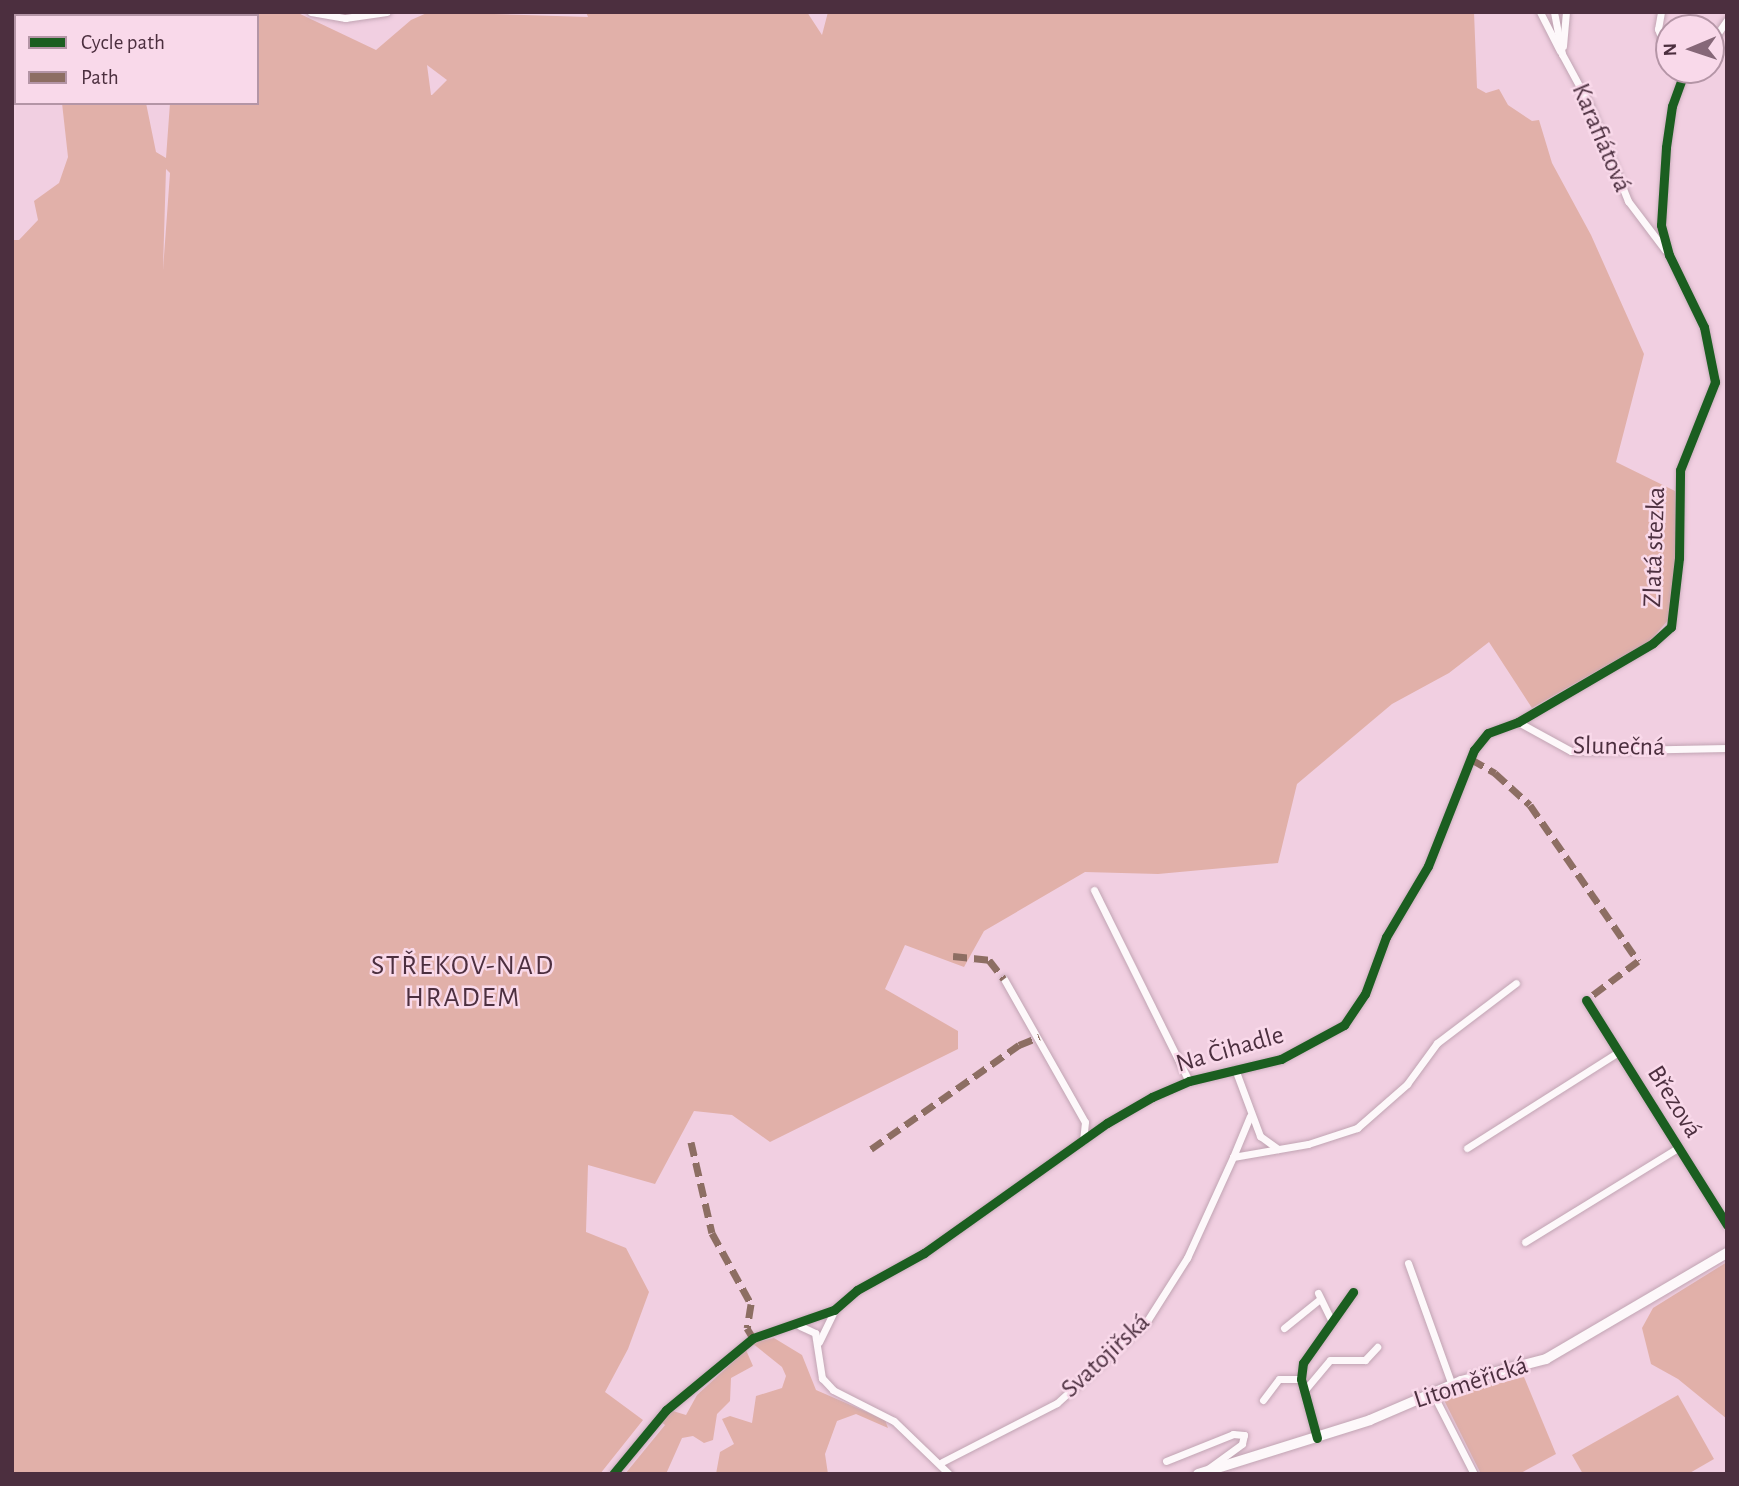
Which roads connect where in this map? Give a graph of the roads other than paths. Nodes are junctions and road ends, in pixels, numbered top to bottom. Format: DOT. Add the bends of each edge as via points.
graph roads {
  1 [pos="311,12"];
  2 [pos="387,12"];
  3 [pos="1540,12"];
  4 [pos="1554,12"];
  5 [pos="1566,12"];
  6 [pos="1562,54"];
  7 [pos="1679,84"];
  8 [pos="1669,255"];
  9 [pos="1671,627"];
  10 [pos="1518,722"];
  11 [pos="1727,748"];
  12 [pos="1094,890"];
  13 [pos="1004,979"];
  14 [pos="1516,983"];
  15 [pos="1586,1000"];
  16 [pos="1618,1052"];
  17 [pos="1235,1069"];
  18 [pos="1189,1080"];
  19 [pos="1250,1115"];
  20 [pos="1083,1140"];
  21 [pos="1467,1147"];
  22 [pos="1678,1148"];
  23 [pos="1279,1149"];
  24 [pos="1233,1157"];
  25 [pos="1727,1225"];
  26 [pos="1525,1242"];
  27 [pos="1727,1253"];
  28 [pos="1408,1263"];
  29 [pos="1353,1292"];
  30 [pos="834,1310"];
  31 [pos="1331,1320"];
  32 [pos="799,1326"];
  33 [pos="1284,1328"];
  34 [pos="818,1342"];
  35 [pos="1377,1347"];
  36 [pos="1301,1379"];
  37 [pos="1452,1385"];
  38 [pos="1304,1391"];
  39 [pos="1432,1392"];
  40 [pos="1263,1400"];
  41 [pos="1317,1438"];
  42 [pos="1166,1461"];
  43 [pos="942,1462"];
  44 [pos="1201,1473"];
  45 [pos="612,1474"];
  46 [pos="949,1474"];
  47 [pos="1474,1474"];
  1 -- 2 [label="street" via="345,18"];
  3 -- 6 [label="street"];
  4 -- 6 [label="street, Karafiátová"];
  5 -- 6 [label="street"];
  6 -- 8 [label="street, Karafiátová" via="1590,104 1628,201"];
  7 -- 8 [label="street, Zlatá stezka" via="1661,195 1661,225"];
  8 -- 9 [label="street, Zlatá stezka" via="1698,309 1714,382 1680,470 1679,558"];
  9 -- 10 [label="street, Na Čihadle" via="1653,643"];
  10 -- 11 [label="street, Slunečná" via="1571,751"];
  10 -- 17 [label="street, Na Čihadle" via="1488,733 1474,750 1428,866 1386,937 1353,1014 1301,1051"];
  12 -- 18 [label="street"];
  13 -- 20 [label="street" via="1075,1101 1085,1122"];
  14 -- 23 [label="street" via="1437,1043 1407,1084 1357,1128"];
  15 -- 16 [label="street, Březová"];
  16 -- 21 [label="street, Březová"];
  16 -- 22 [label="street, Březová"];
  17 -- 18 [label="street, Na Čihadle"];
  17 -- 19 [label="street"];
  18 -- 20 [label="street, Na Čihadle" via="1126,1111"];
  19 -- 23 [label="street" via="1260,1136"];
  19 -- 24 [label="street, Svatojiřská"];
  20 -- 30 [label="street, Na Čihadle" via="924,1253 857,1290"];
  22 -- 25 [label="street, Březová"];
  22 -- 26 [label="street, Březová"];
  23 -- 24 [label="street"];
  24 -- 43 [label="street, Svatojiřská" via="1187,1258 1147,1321 1057,1403"];
  27 -- 37 [label="main road, Litoměřická" via="1546,1359"];
  28 -- 37 [label="street"];
  29 -- 31 [label="street"];
  30 -- 32 [label="street, Na Čihadle"];
  30 -- 34 [label="street"];
  31 -- 33 [label="street" via="1319,1296"];
  31 -- 36 [label="street" via="1312,1346"];
  32 -- 34 [label="street" via="809,1328"];
  32 -- 45 [label="street, Na Čihadle" via="753,1338 666,1409"];
  34 -- 43 [label="street" via="822,1378 833,1390 894,1420"];
  35 -- 38 [label="street" via="1365,1360 1330,1360"];
  36 -- 38 [label="street"];
  36 -- 40 [label="street" via="1279,1379"];
  37 -- 39 [label="main road, Litoměřická"];
  38 -- 41 [label="street"];
  39 -- 41 [label="main road, Litoměřická"];
  39 -- 47 [label="street"];
  41 -- 44 [label="main road, Litoměřická"];
  42 -- 44 [label="street" via="1241,1432 1242,1444"];
  43 -- 46 [label="street"];
}
